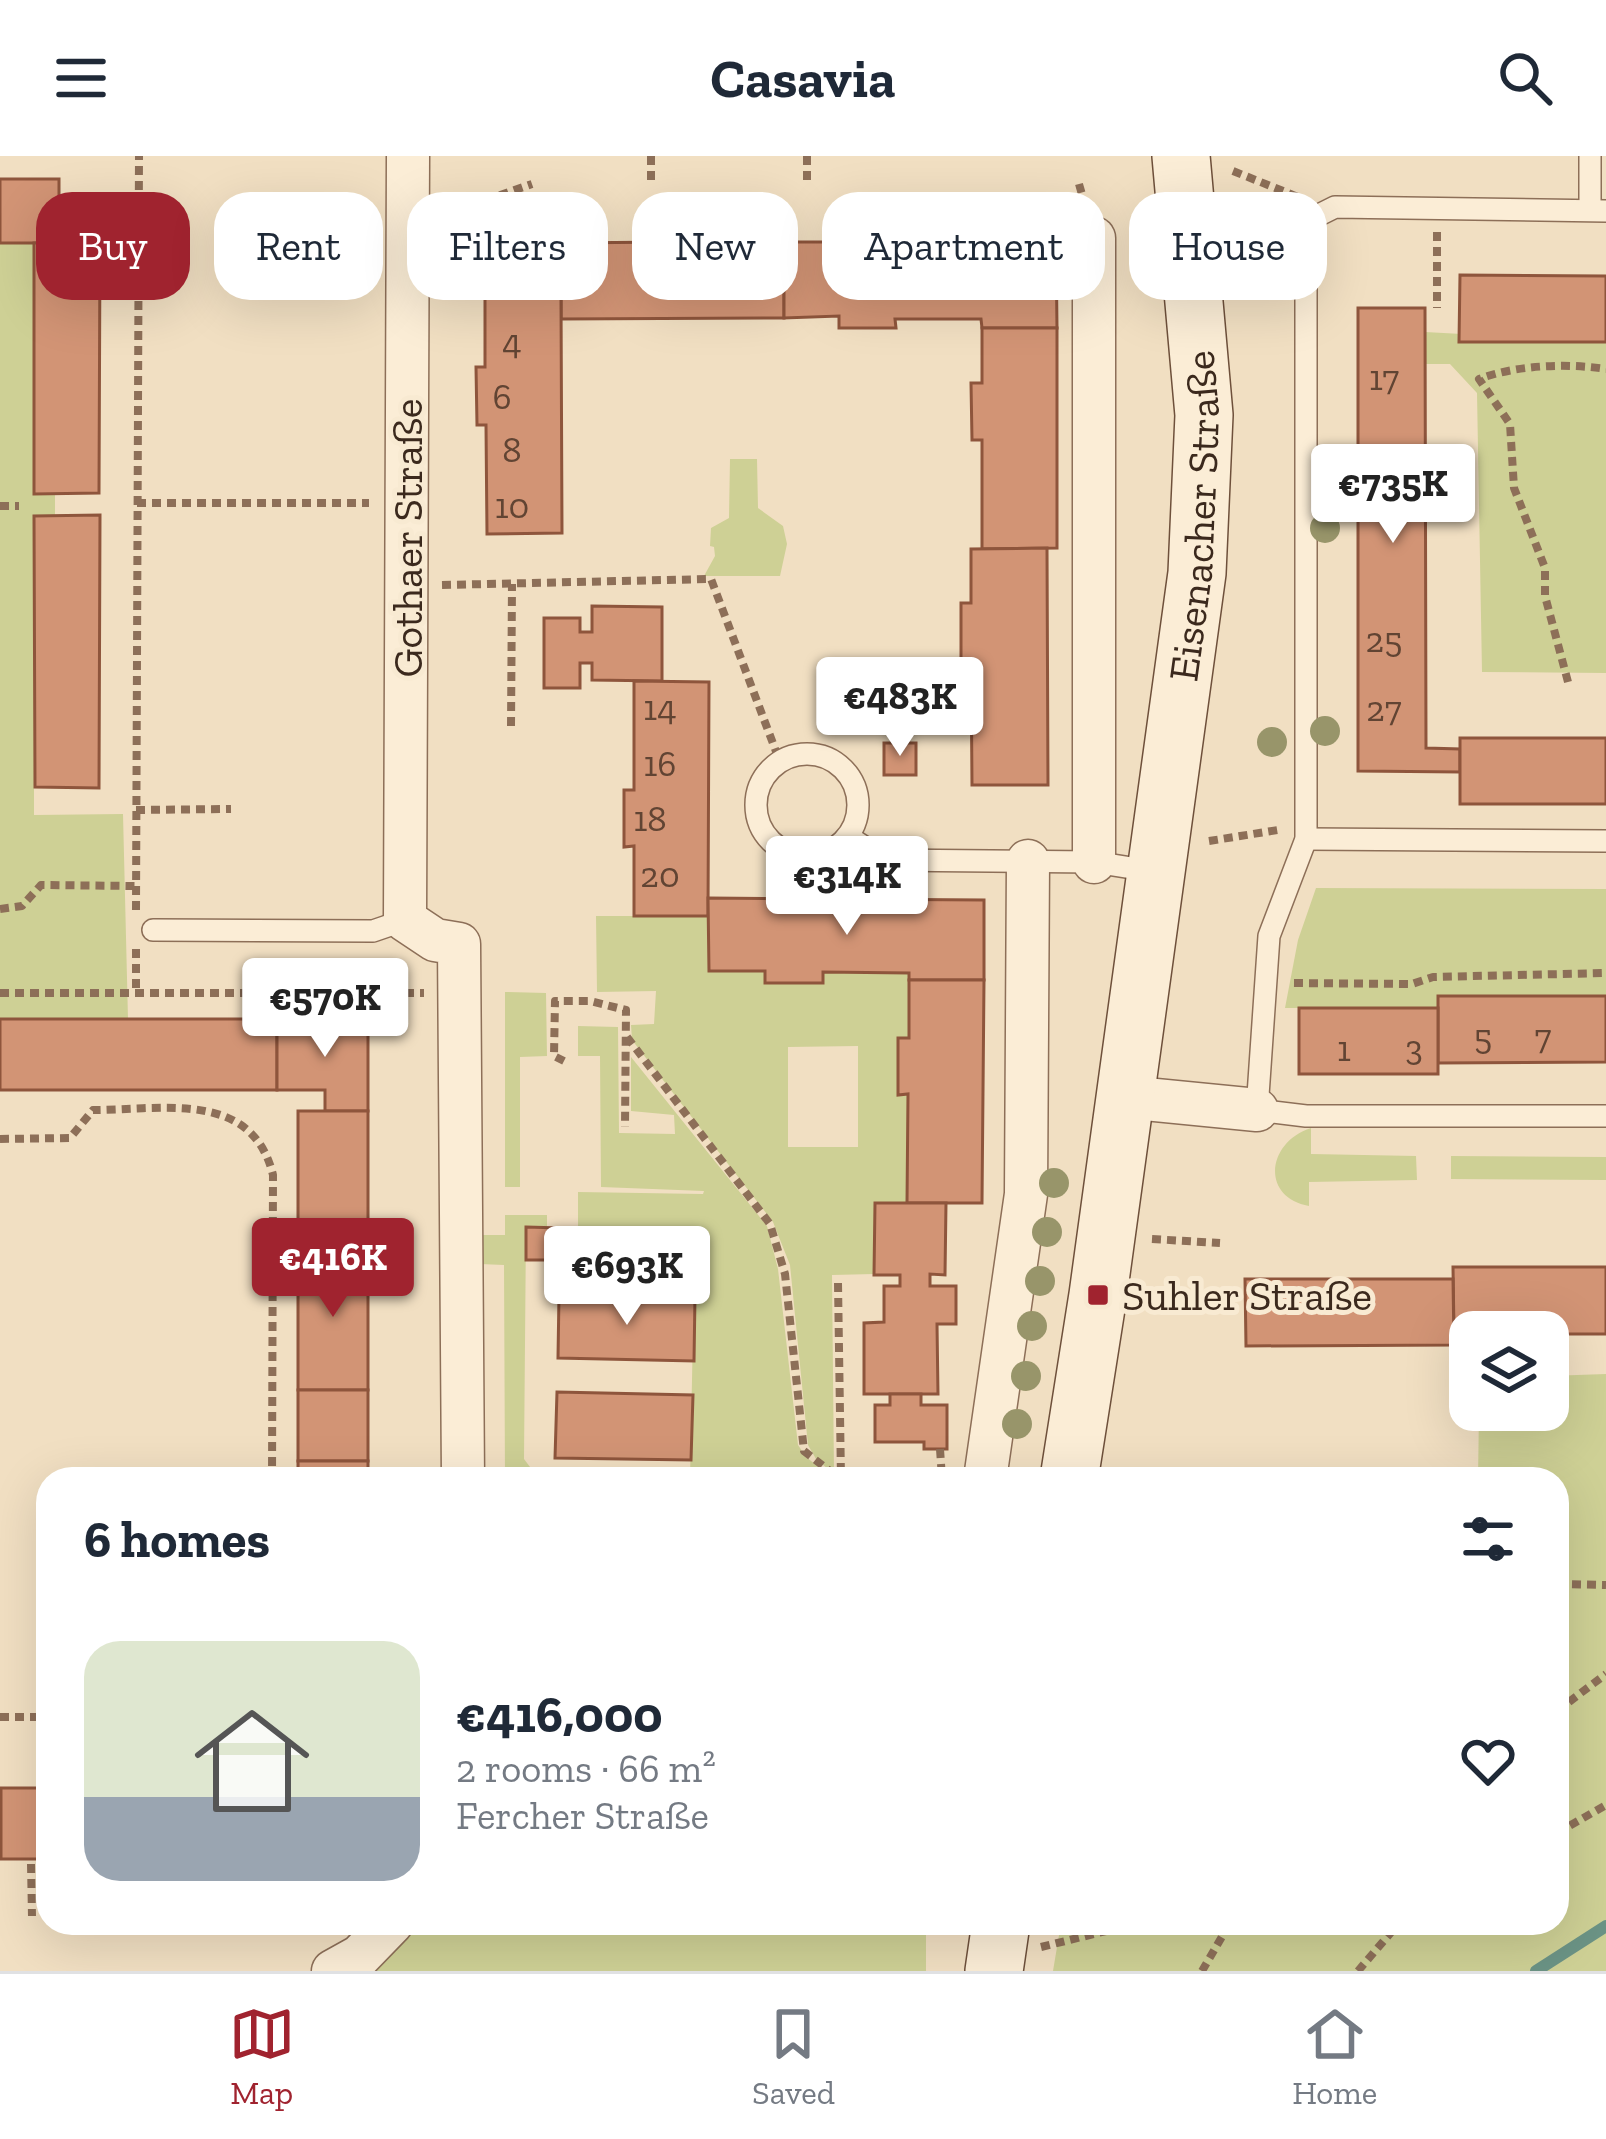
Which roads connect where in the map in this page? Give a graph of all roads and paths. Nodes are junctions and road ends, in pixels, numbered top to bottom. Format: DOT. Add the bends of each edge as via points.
graph roads {
  1 [pos="139,156"];
  2 [pos="408,156"];
  3 [pos="651,156"];
  4 [pos="807,156"];
  5 [pos="1590,156"];
  6 [pos="1207,164"];
  7 [pos="532,184"];
  8 [pos="651,184"];
  9 [pos="807,184"];
  10 [pos="509,192"];
  11 [pos="1284,192"];
  12 [pos="1437,208"];
  13 [pos="1327,211"];
  14 [pos="1598,211"];
  15 [pos="1094,300"];
  16 [pos="1306,300"];
  17 [pos="1437,308"];
  18 [pos="1606,369"];
  19 [pos="137,503"];
  20 [pos="406,504"];
  21 [pos="0,506"];
  22 [pos="19,506"];
  23 [pos="512,584"];
  24 [pos="422,586"];
  25 [pos="1568,682"];
  26 [pos="511,726"];
  27 [pos="780,762"];
  28 [pos="231,809"];
  29 [pos="136,810"];
  30 [pos="1306,832"];
  31 [pos="849,837"];
  32 [pos="1606,841"];
  33 [pos="1209,842"];
  34 [pos="1028,861"];
  35 [pos="1094,862"];
  36 [pos="1157,872"];
  37 [pos="136,886"];
  38 [pos="0,909"];
  39 [pos="405,920"];
  40 [pos="153,929"];
  41 [pos="1606,973"];
  42 [pos="1263,983"];
  43 [pos="459,992"];
  44 [pos="0,993"];
  45 [pos="136,994"];
  46 [pos="627,1036"];
  47 [pos="564,1061"];
  48 [pos="1126,1097"];
  49 [pos="1256,1110"];
  50 [pos="1606,1116"];
  51 [pos="625,1126"];
  52 [pos="0,1139"];
  53 [pos="1151,1239"];
  54 [pos="1220,1243"];
  55 [pos="838,1283"];
  56 [pos="940,1449"];
  57 [pos="272,1467"];
  58 [pos="463,1467"];
  59 [pos="825,1467"];
  60 [pos="840,1467"];
  61 [pos="941,1467"];
  62 [pos="987,1467"];
  63 [pos="1071,1467"];
  64 [pos="1569,1584"];
  65 [pos="1606,1585"];
  66 [pos="1606,1674"];
  67 [pos="1569,1702"];
  68 [pos="0,1717"];
  69 [pos="36,1717"];
  70 [pos="1606,1805"];
  71 [pos="1569,1826"];
  72 [pos="31,1864"];
  73 [pos="32,1916"];
  74 [pos="380,1935"];
  75 [pos="1074,1935"];
  76 [pos="1223,1935"];
  77 [pos="1389,1935"];
  78 [pos="1010,1947"];
  79 [pos="333,1971"];
  80 [pos="1202,1971"];
  81 [pos="1358,1971"];
  1 -- 19 [label="path"];
  2 -- 20 [label="street, Gothaer Straße"];
  3 -- 8 [label="path"];
  4 -- 9 [label="path"];
  5 -- 14 [label="lane"];
  6 -- 11 [label="path"];
  6 -- 36 [label="street, Eisenacher Straße" via="1197,573"];
  7 -- 10 [label="path"];
  12 -- 13 [label="lane"];
  12 -- 14 [label="lane"];
  12 -- 17 [label="path"];
  15 -- 35 [label="street, Eisenacher Straße"];
  16 -- 30 [label="lane"];
  18 -- 25 [label="path" via="1479,379 1510,424 1514,488 1545,568"];
  19 -- 20 [label="path"];
  19 -- 29 [label="path"];
  20 -- 39 [label="street, Gothaer Straße"];
  21 -- 22 [label="path"];
  23 -- 24 [label="path"];
  23 -- 26 [label="path"];
  23 -- 27 [label="path" via="711,579"];
  27 -- 31 [label="lane" via="818,755 848,772 859,804"];
  27 -- 31 [label="lane" via="757,799 774,844 804,857"];
  28 -- 29 [label="path"];
  29 -- 37 [label="path"];
  30 -- 32 [label="lane"];
  30 -- 33 [label="path"];
  30 -- 42 [label="lane" via="1269,937"];
  31 -- 34 [label="lane" via="884,860"];
  34 -- 35 [label="lane"];
  34 -- 62 [label="street" via="1026,1194"];
  35 -- 36 [label="lane"];
  36 -- 48 [label="street, Eisenacher Straße"];
  37 -- 38 [label="path" via="41,884 22,906"];
  37 -- 45 [label="path"];
  39 -- 40 [label="lane" via="373,931"];
  39 -- 43 [label="street" via="435,940 459,944"];
  41 -- 42 [label="path"];
  42 -- 49 [label="lane"];
  43 -- 45 [label="path"];
  43 -- 58 [label="street"];
  44 -- 45 [label="path"];
  46 -- 47 [label="path" via="626,1010 555,1001 554,1056"];
  46 -- 51 [label="path"];
  46 -- 59 [label="path" via="770,1224 785,1274 804,1451"];
  48 -- 49 [label="street"];
  48 -- 63 [label="street, Eisenacher Straße"];
  49 -- 50 [label="lane"];
  52 -- 57 [label="path" via="70,1138 93,1110 216,1110 267,1149"];
  53 -- 54 [label="path"];
  55 -- 60 [label="path"];
  56 -- 61 [label="path"];
  64 -- 65 [label="path"];
  66 -- 67 [label="path"];
  68 -- 69 [label="path"];
  70 -- 71 [label="path"];
  72 -- 73 [label="path"];
  74 -- 79 [label="street"];
  75 -- 78 [label="path"];
  76 -- 80 [label="path"];
  77 -- 81 [label="path"];
}
